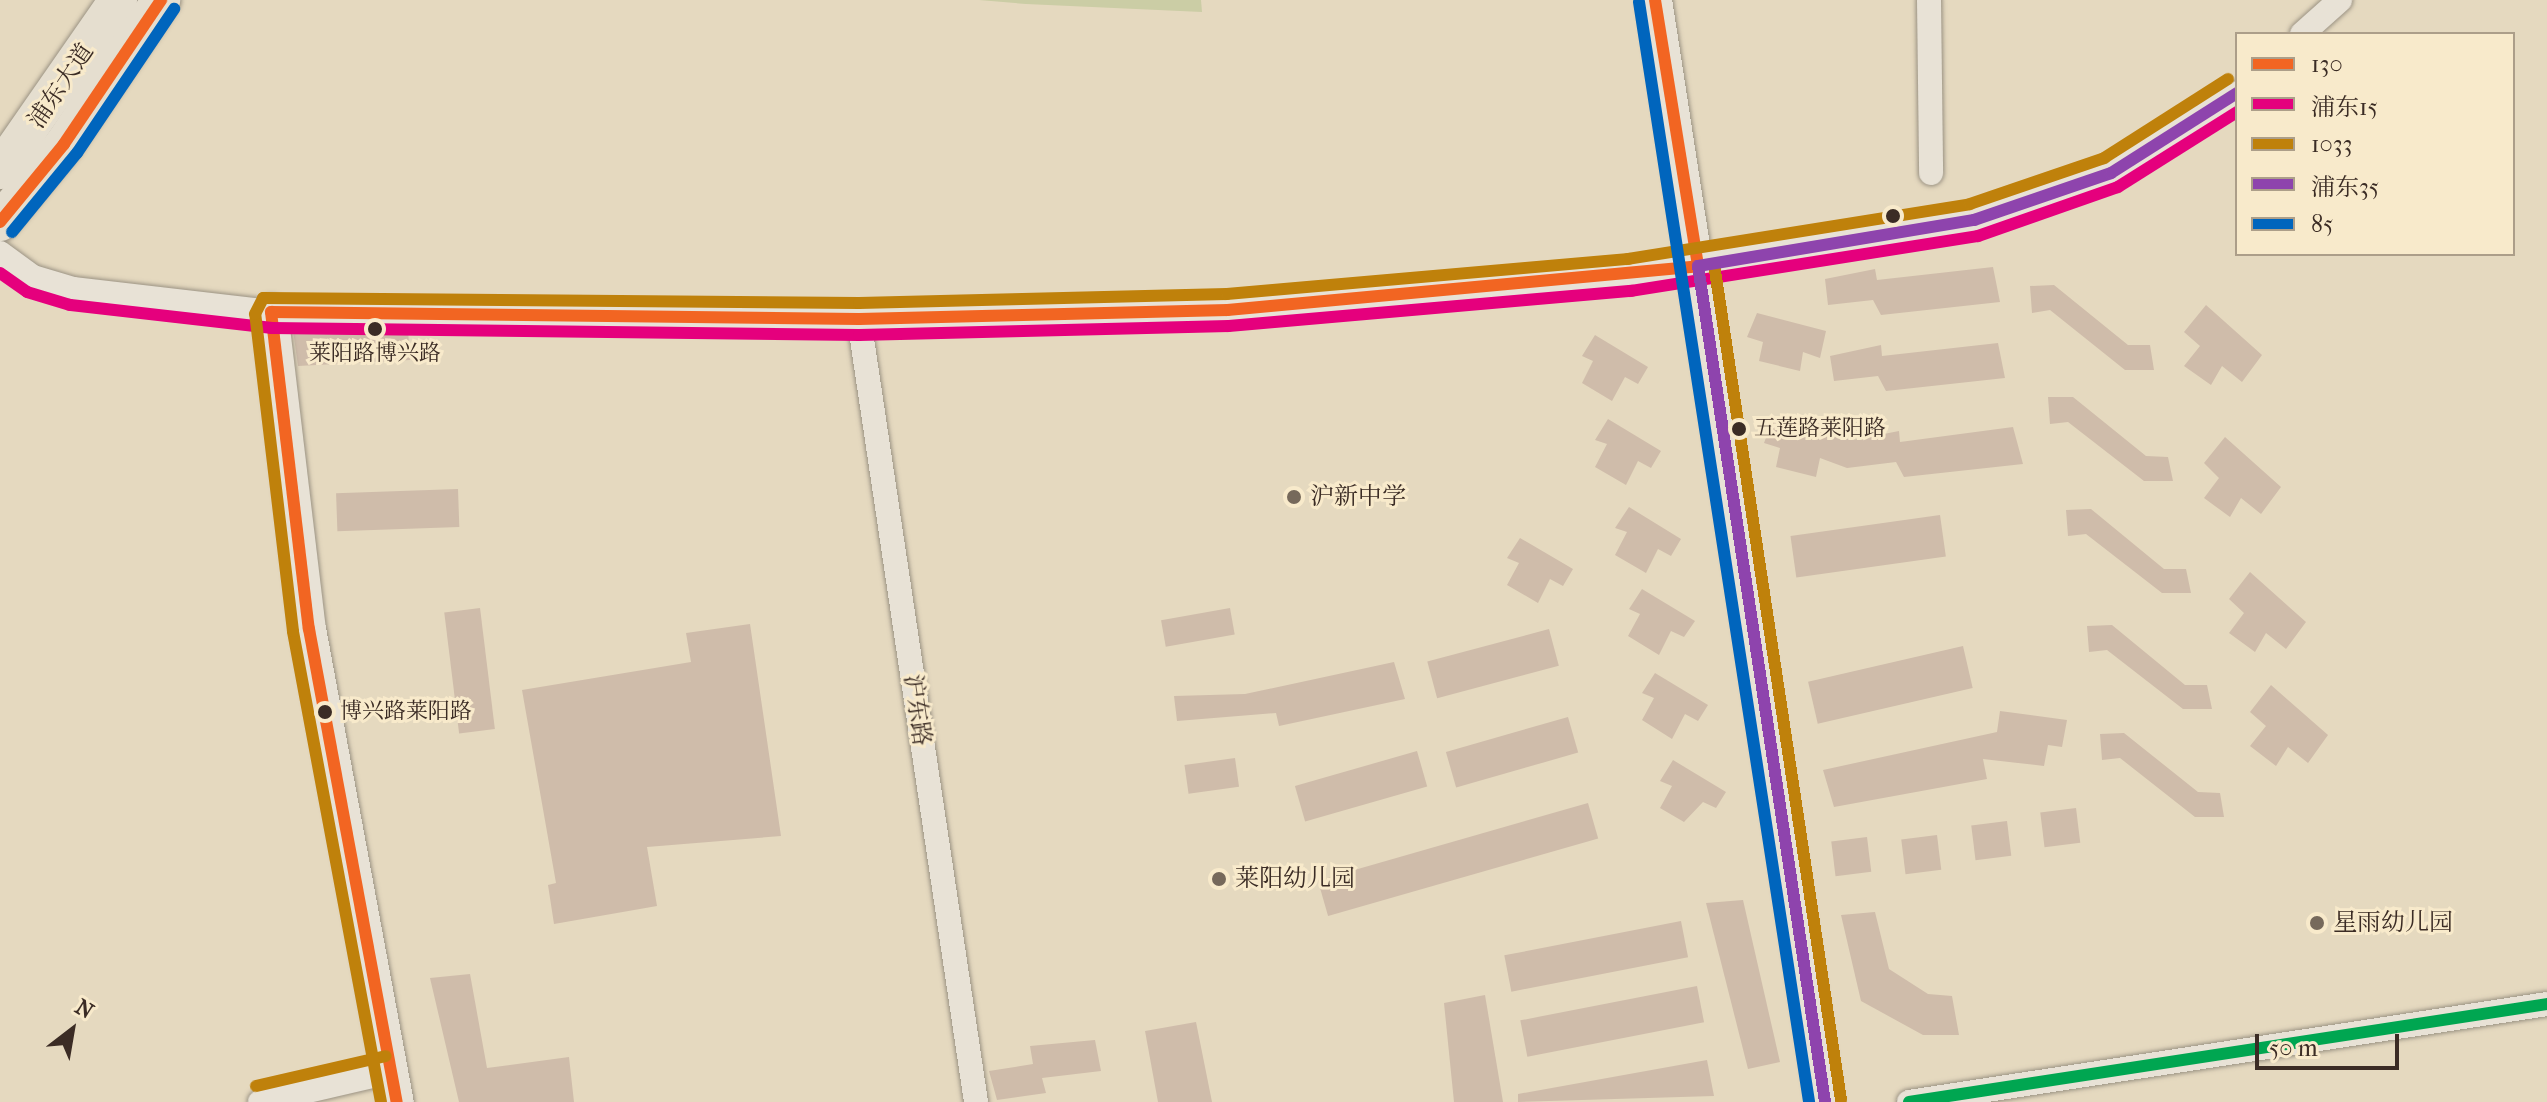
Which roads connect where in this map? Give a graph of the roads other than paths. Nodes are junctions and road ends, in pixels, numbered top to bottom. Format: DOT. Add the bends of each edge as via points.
graph roads {
  1 [pos="118,0"];
  2 [pos="161,0"];
  3 [pos="1655,0"];
  4 [pos="1929,0"];
  5 [pos="2340,0"];
  6 [pos="2304,32"];
  7 [pos="2235,94"];
  8 [pos="0,170"];
  9 [pos="1931,173"];
  10 [pos="0,222"];
  11 [pos="0,253"];
  12 [pos="1698,266"];
  13 [pos="271,312"];
  14 [pos="859,319"];
  15 [pos="2547,1004"];
  16 [pos="394,1087"];
  17 [pos="260,1102"];
  18 [pos="976,1102"];
  19 [pos="1825,1102"];
  20 [pos="1909,1102"];
  1 -- 8 [label="main road, 浦东大道"];
  2 -- 10 [label="main road, 浦东大道" via="64,144"];
  3 -- 12 [label="street"];
  4 -- 9 [label="street"];
  5 -- 6 [label="street"];
  7 -- 12 [label="street" via="2111,173 1974,220"];
  11 -- 13 [label="street" via="33,277 73,289"];
  12 -- 14 [label="street" via="1228,310"];
  12 -- 19 [label="street"];
  13 -- 14 [label="street"];
  13 -- 16 [label="street" via="309,629"];
  14 -- 18 [label="street, 沪东路"];
  15 -- 20 [label="street"];
  16 -- 17 [label="street"];
}
